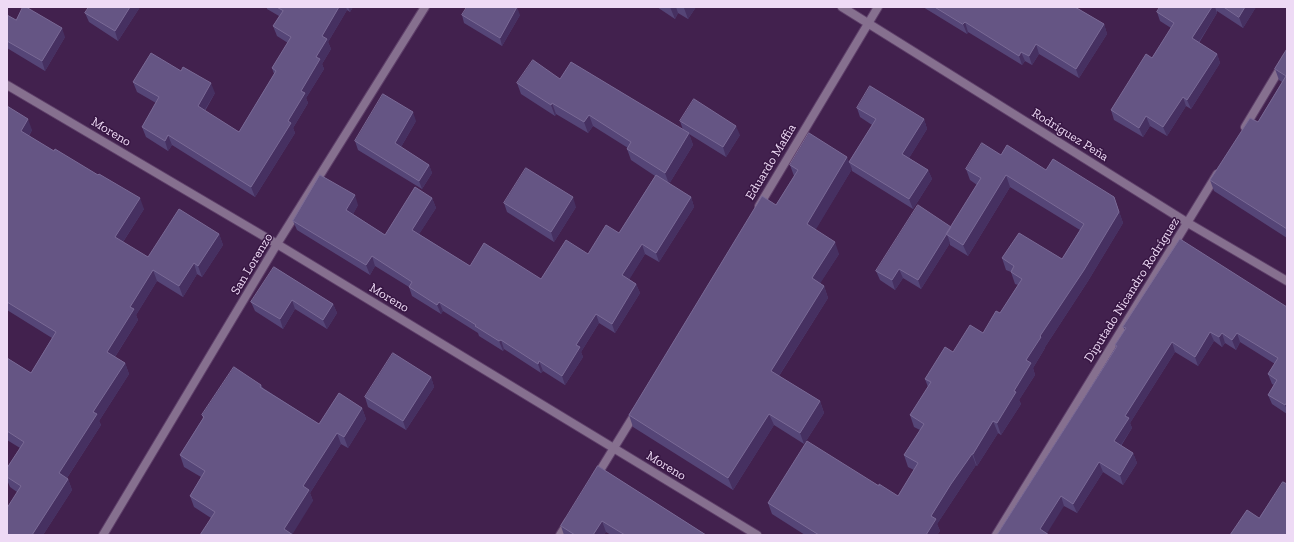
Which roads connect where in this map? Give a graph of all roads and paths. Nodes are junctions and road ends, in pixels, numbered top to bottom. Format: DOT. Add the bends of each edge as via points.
graph roads {
  1 [pos="425,7"];
  2 [pos="842,7"];
  3 [pos="878,7"];
  4 [pos="868,23"];
  5 [pos="1287,57"];
  6 [pos="7,85"];
  7 [pos="1239,136"];
  8 [pos="1219,170"];
  9 [pos="753,215"];
  10 [pos="1188,222"];
  11 [pos="278,244"];
  12 [pos="1287,281"];
  13 [pos="639,407"];
  14 [pos="614,448"];
  15 [pos="593,482"];
  16 [pos="572,515"];
  17 [pos="103,535"];
  18 [pos="560,535"];
  19 [pos="757,535"];
  20 [pos="996,535"];
  1 -- 11 [label="street, San Lorenzo"];
  2 -- 4 [label="street, Rodríguez Peña"];
  3 -- 4 [label="street, Eduardo Maffia"];
  4 -- 9 [label="street, Eduardo Maffia"];
  4 -- 10 [label="street, Rodríguez Peña"];
  5 -- 7 [label="street"];
  6 -- 11 [label="street, Moreno"];
  8 -- 10 [label="street, Diputado Nicandro Rodríguez"];
  10 -- 12 [label="street, Rodríguez Peña"];
  10 -- 20 [label="street, Diputado Nicandro Rodríguez"];
  11 -- 14 [label="street, Moreno"];
  11 -- 17 [label="street, San Lorenzo"];
  13 -- 14 [label="street"];
  14 -- 15 [label="street"];
  14 -- 19 [label="street, Moreno"];
  16 -- 18 [label="street"];
}
